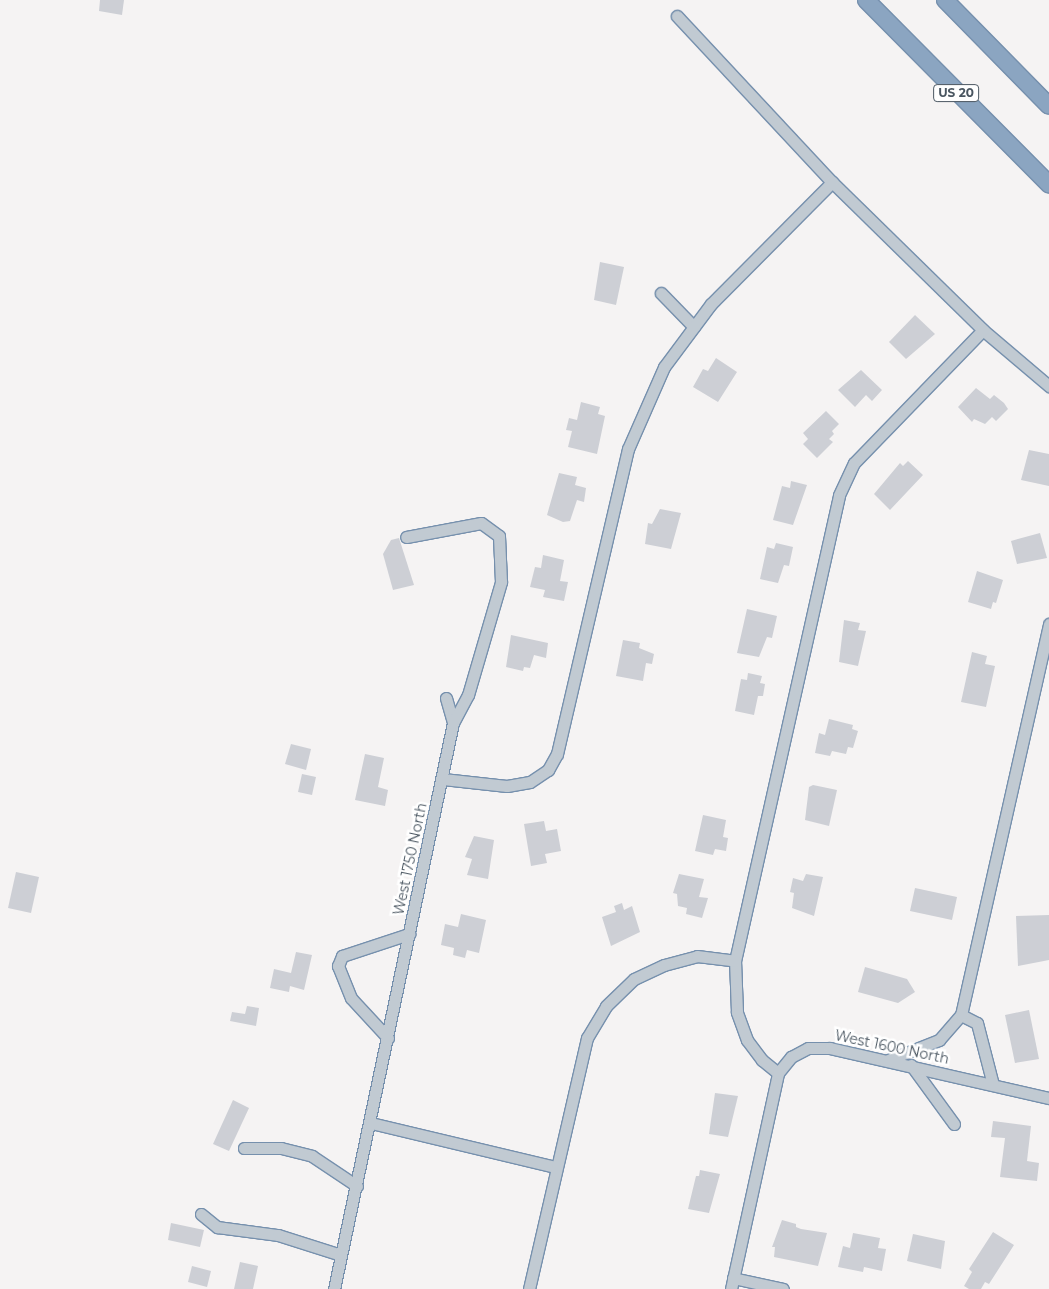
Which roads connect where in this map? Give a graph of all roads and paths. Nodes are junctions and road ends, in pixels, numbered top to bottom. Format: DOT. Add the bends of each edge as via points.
graph roads {
  1 [pos="866,0"];
  2 [pos="945,0"];
  3 [pos="677,16"];
  4 [pos="1049,106"];
  5 [pos="832,182"];
  6 [pos="1049,184"];
  7 [pos="661,293"];
  8 [pos="694,327"];
  9 [pos="983,330"];
  10 [pos="1049,386"];
  11 [pos="406,537"];
  12 [pos="1049,624"];
  13 [pos="446,698"];
  14 [pos="453,723"];
  15 [pos="443,779"];
  16 [pos="410,934"];
  17 [pos="735,961"];
  18 [pos="961,1015"];
  19 [pos="388,1038"];
  20 [pos="888,1060"];
  21 [pos="911,1065"];
  22 [pos="778,1073"];
  23 [pos="993,1085"];
  24 [pos="1049,1098"];
  25 [pos="371,1123"];
  26 [pos="954,1124"];
  27 [pos="244,1148"];
  28 [pos="556,1167"];
  29 [pos="357,1186"];
  30 [pos="201,1214"];
  31 [pos="341,1255"];
  32 [pos="732,1283"];
  33 [pos="334,1289"];
  34 [pos="529,1289"];
  35 [pos="783,1289"];
  1 -- 6 [label="highway, US 20"];
  2 -- 4 [label="highway"];
  3 -- 5 [label="street"];
  5 -- 8 [label="street" via="711,304"];
  5 -- 9 [label="street"];
  7 -- 8 [label="street"];
  8 -- 15 [label="street" via="664,367 628,449 557,754 548,770 530,782 507,786"];
  9 -- 10 [label="street"];
  9 -- 17 [label="street" via="854,463 839,495"];
  11 -- 14 [label="street, West 1750 North" via="481,523 499,536 502,582 468,694"];
  12 -- 18 [label="street"];
  13 -- 14 [label="street"];
  14 -- 15 [label="street, West 1750 North"];
  15 -- 16 [label="street, West 1750 North"];
  16 -- 19 [label="street, West 1750 North"];
  16 -- 19 [label="street" via="342,956 338,966 351,998"];
  17 -- 22 [label="street" via="737,1012 747,1040 762,1060"];
  17 -- 28 [label="street" via="697,956 664,965 634,979 606,1006 587,1038"];
  18 -- 20 [label="street" via="939,1040"];
  18 -- 23 [label="street" via="977,1023"];
  19 -- 25 [label="street, West 1750 North"];
  20 -- 21 [label="street, West 1600 North"];
  20 -- 22 [label="street, West 1600 North" via="830,1048 808,1048 791,1057"];
  21 -- 23 [label="street, West 1600 North"];
  21 -- 26 [label="street"];
  22 -- 32 [label="street"];
  23 -- 24 [label="street, West 1600 North"];
  25 -- 28 [label="street"];
  25 -- 29 [label="street, West 1750 North"];
  27 -- 29 [label="street" via="281,1148 312,1156"];
  28 -- 34 [label="street"];
  29 -- 31 [label="street, West 1750 North"];
  30 -- 31 [label="street" via="216,1227 278,1235"];
  31 -- 33 [label="street, West 1750 North"];
  32 -- 35 [label="street"];
}
